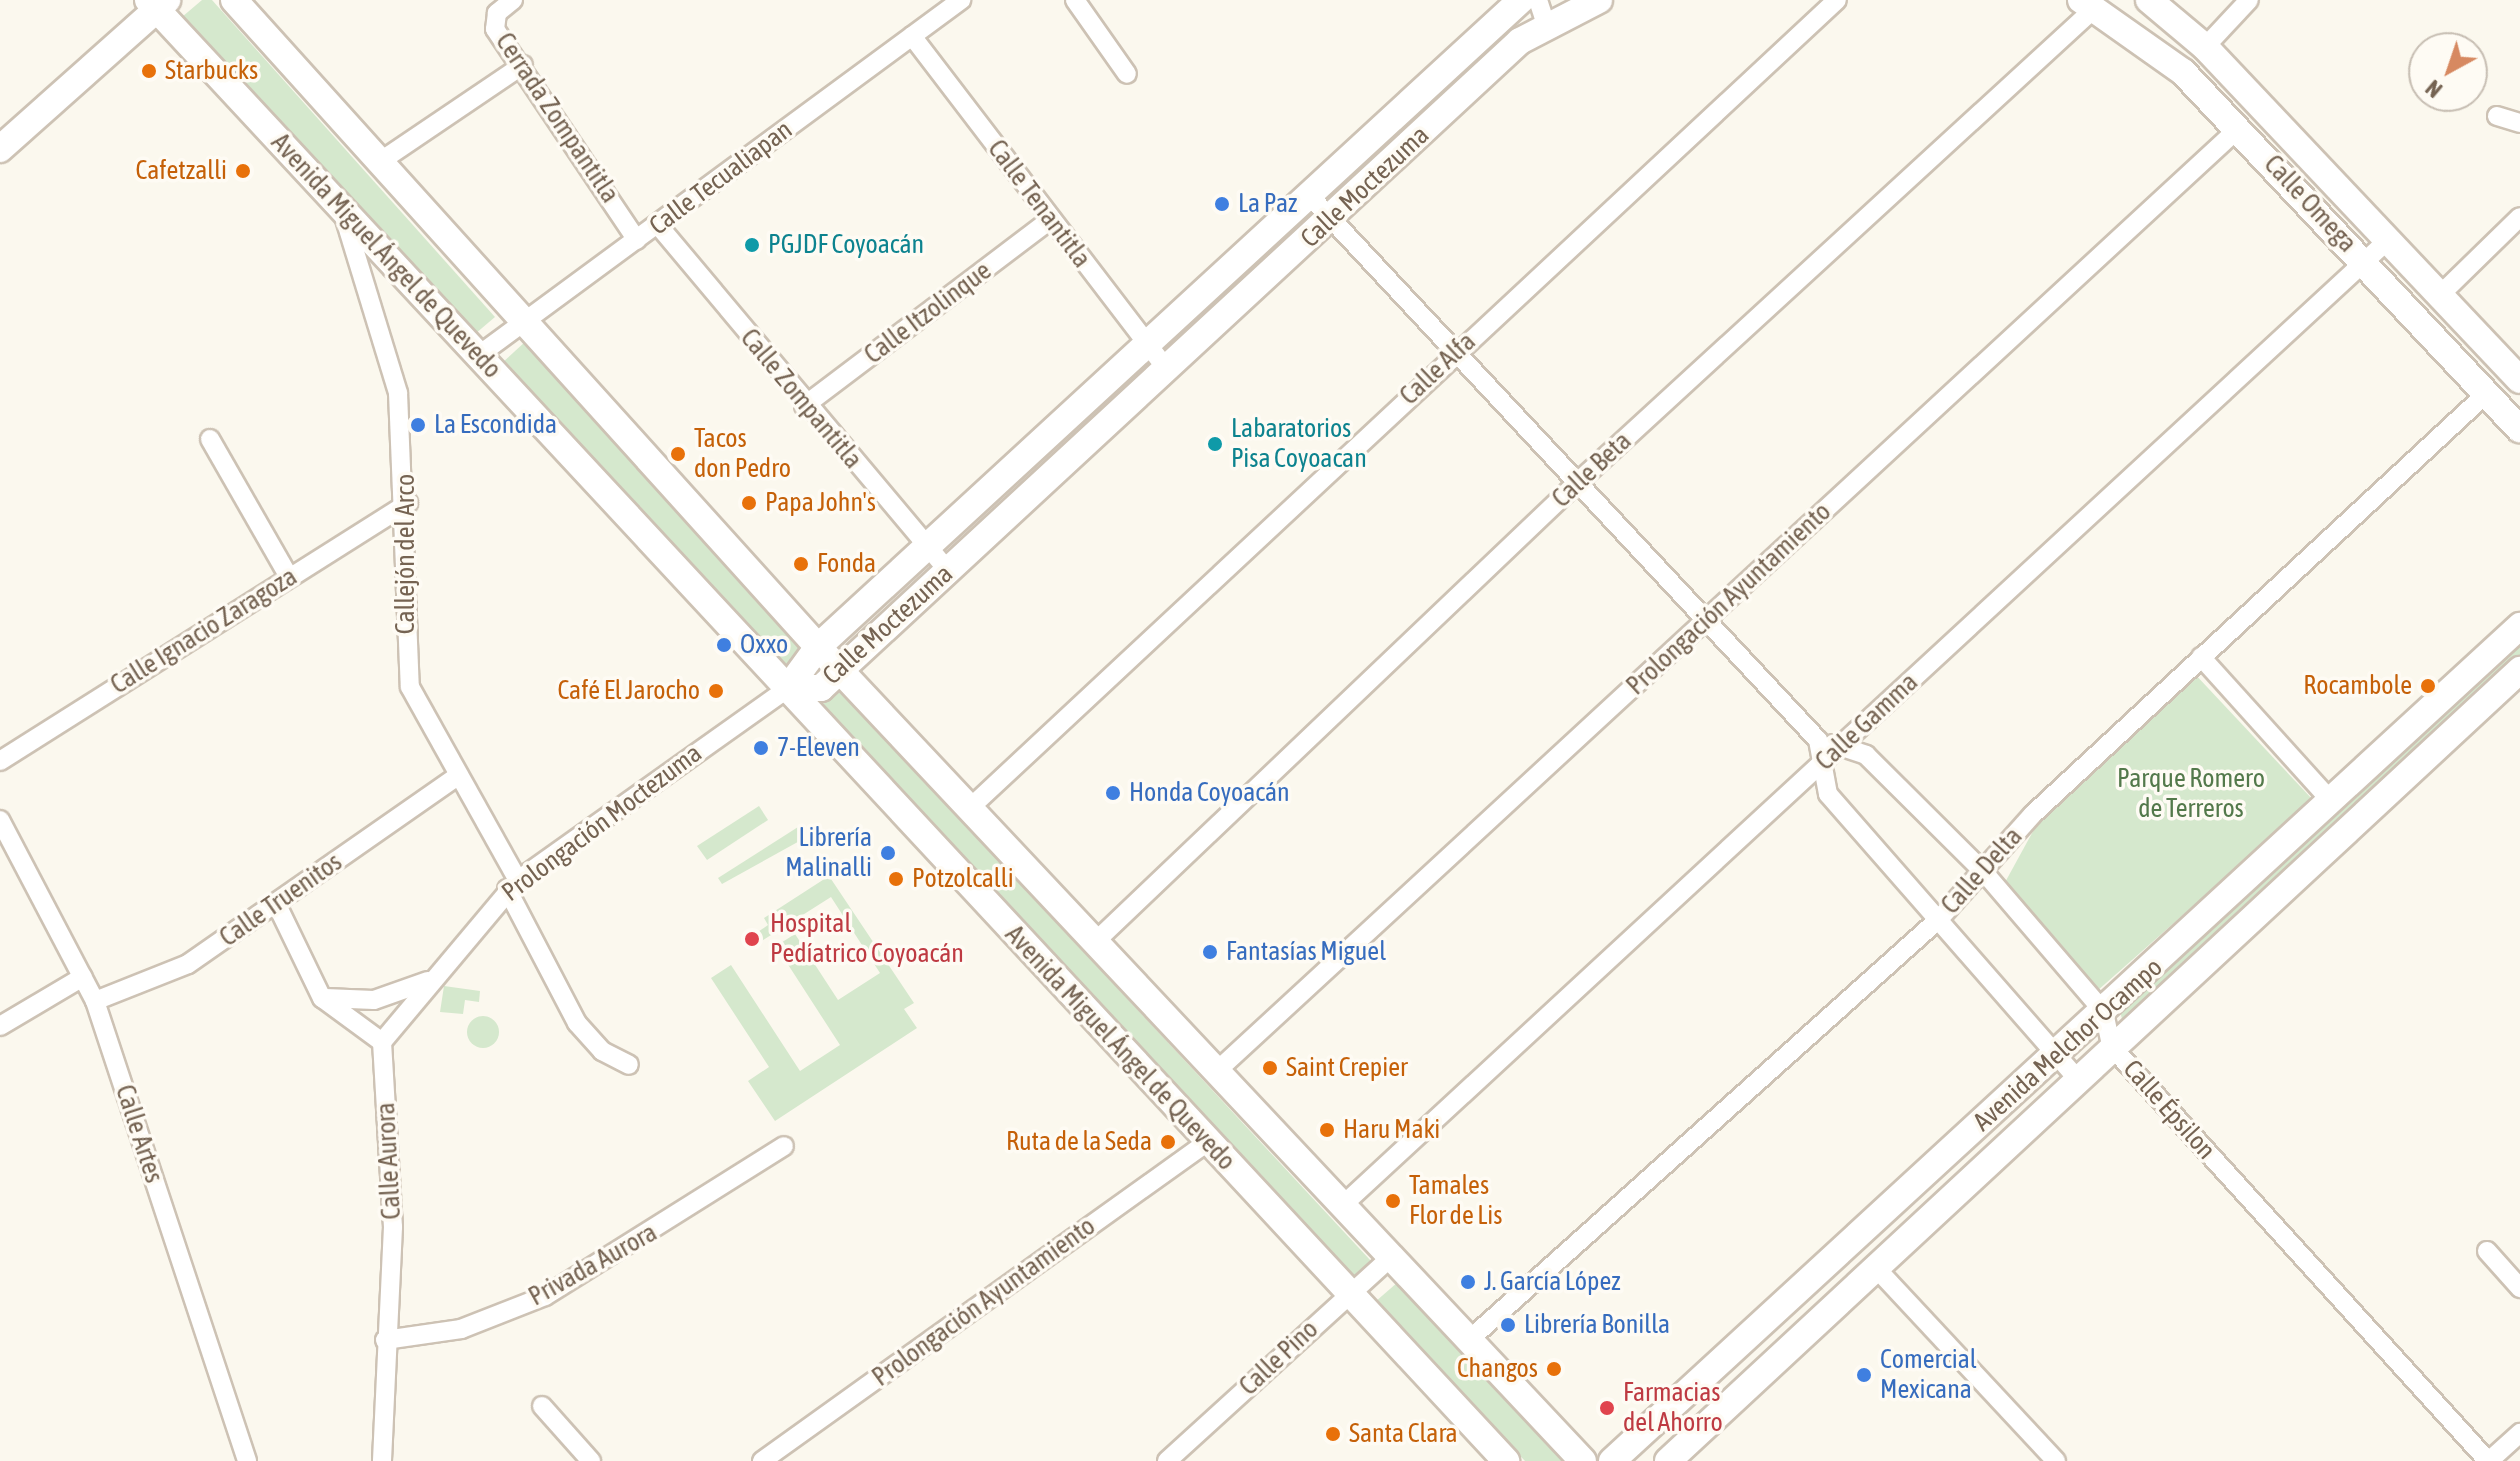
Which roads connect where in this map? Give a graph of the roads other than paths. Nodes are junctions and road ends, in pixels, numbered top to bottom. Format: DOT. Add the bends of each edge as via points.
graph roads {
  1 [pos="234,0"];
  2 [pos="513,0"];
  3 [pos="961,0"];
  4 [pos="1075,0"];
  5 [pos="1599,0"];
  6 [pos="1837,0"];
  7 [pos="2149,0"];
  8 [pos="2249,0"];
  9 [pos="157,3"];
  10 [pos="1512,3"];
  11 [pos="2089,3"];
  12 [pos="1542,12"];
  13 [pos="912,36"];
  14 [pos="1520,41"];
  15 [pos="2205,47"];
  16 [pos="523,65"];
  17 [pos="1127,74"];
  18 [pos="2497,116"];
  19 [pos="2520,123"];
  20 [pos="2239,128"];
  21 [pos="0,149"];
  22 [pos="378,163"];
  23 [pos="1309,195"];
  24 [pos="342,209"];
  25 [pos="2520,217"];
  26 [pos="1332,218"];
  27 [pos="1051,219"];
  28 [pos="658,225"];
  29 [pos="2389,239"];
  30 [pos="637,240"];
  31 [pos="2365,262"];
  32 [pos="2441,294"];
  33 [pos="524,317"];
  34 [pos="1148,344"];
  35 [pos="1456,352"];
  36 [pos="479,355"];
  37 [pos="1168,371"];
  38 [pos="2520,380"];
  39 [pos="2487,393"];
  40 [pos="804,406"];
  41 [pos="2520,429"];
  42 [pos="210,439"];
  43 [pos="1577,483"];
  44 [pos="408,503"];
  45 [pos="927,546"];
  46 [pos="948,570"];
  47 [pos="289,577"];
  48 [pos="1705,621"];
  49 [pos="2520,626"];
  50 [pos="818,647"];
  51 [pos="2201,657"];
  52 [pos="2520,670"];
  53 [pos="841,671"];
  54 [pos="788,688"];
  55 [pos="1818,740"];
  56 [pos="1842,745"];
  57 [pos="0,761"];
  58 [pos="1823,764"];
  59 [pos="455,778"];
  60 [pos="2332,802"];
  61 [pos="972,806"];
  62 [pos="0,820"];
  63 [pos="1983,871"];
  64 [pos="512,884"];
  65 [pos="276,903"];
  66 [pos="1940,918"];
  67 [pos="1096,941"];
  68 [pos="83,977"];
  69 [pos="434,978"];
  70 [pos="322,998"];
  71 [pos="95,1001"];
  72 [pos="2104,1012"];
  73 [pos="0,1026"];
  74 [pos="382,1042"];
  75 [pos="2111,1046"];
  76 [pos="2057,1055"];
  77 [pos="629,1065"];
  78 [pos="1218,1070"];
  79 [pos="2077,1078"];
  80 [pos="1206,1143"];
  81 [pos="784,1146"];
  82 [pos="1344,1204"];
  83 [pos="2487,1251"];
  84 [pos="1392,1256"];
  85 [pos="1876,1268"];
  86 [pos="2520,1288"];
  87 [pos="1348,1294"];
  88 [pos="385,1340"];
  89 [pos="1469,1340"];
  90 [pos="542,1406"];
  91 [pos="2520,1433"];
  92 [pos="247,1461"];
  93 [pos="382,1461"];
  94 [pos="591,1461"];
  95 [pos="762,1461"];
  96 [pos="1167,1461"];
  97 [pos="1506,1461"];
  98 [pos="1583,1461"];
  99 [pos="1612,1461"];
  100 [pos="1668,1461"];
  101 [pos="2056,1461"];
  102 [pos="2488,1461"];
  1 -- 22 [label="street"];
  2 -- 16 [label="street, Cerrada Zompantitla" via="493,20"];
  3 -- 13 [label="street, Calle Tecualiapan"];
  4 -- 17 [label="street"];
  5 -- 12 [label="street"];
  6 -- 35 [label="street, Calle Alfa"];
  7 -- 15 [label="street, Calle Omega"];
  8 -- 15 [label="street"];
  9 -- 21 [label="street"];
  9 -- 24 [label="street, Avenida Miguel Ángel de Quevedo"];
  10 -- 14 [label="street"];
  10 -- 23 [label="street, Calle Moctezuma"];
  11 -- 20 [label="street, Calle Omega" via="2183,72"];
  11 -- 43 [label="street, Calle Beta"];
  12 -- 14 [label="street, Calle Moctezuma"];
  13 -- 27 [label="street, Calle Tenantitla"];
  13 -- 28 [label="street, Calle Tecualiapan"];
  14 -- 26 [label="street, Calle Moctezuma"];
  15 -- 29 [label="street, Calle Omega"];
  16 -- 22 [label="street"];
  16 -- 30 [label="street, Cerrada Zompantitla"];
  18 -- 19 [label="street"];
  20 -- 31 [label="street, Calle Omega"];
  20 -- 48 [label="street, Prolongación Ayuntamiento"];
  22 -- 33 [label="street"];
  23 -- 26 [label="street"];
  23 -- 34 [label="street, Calle Moctezuma"];
  24 -- 36 [label="street, Avenida Miguel Ángel de Quevedo"];
  24 -- 44 [label="street, Callejón del Arco" via="391,358"];
  25 -- 32 [label="street"];
  26 -- 35 [label="street"];
  26 -- 37 [label="street, Calle Moctezuma"];
  27 -- 34 [label="street, Calle Tenantitla"];
  27 -- 40 [label="street, Calle Itzolinque"];
  28 -- 30 [label="street, Calle Tecualiapan"];
  28 -- 40 [label="street, Calle Zompantitla"];
  29 -- 31 [label="street, Calle Gamma"];
  29 -- 32 [label="street, Calle Omega"];
  30 -- 33 [label="street, Calle Tecualiapan"];
  31 -- 39 [label="street, Calle Omega"];
  31 -- 56 [label="street, Calle Gamma"];
  32 -- 38 [label="street, Calle Omega"];
  33 -- 36 [label="street, Calle Tecualiapan"];
  33 -- 50 [label="street"];
  34 -- 37 [label="street, Calle Tenantitla"];
  34 -- 45 [label="street, Calle Moctezuma"];
  35 -- 43 [label="street"];
  35 -- 61 [label="street, Calle Alfa"];
  36 -- 54 [label="street, Avenida Miguel Ángel de Quevedo"];
  37 -- 46 [label="street, Calle Moctezuma"];
  39 -- 41 [label="street, Calle Omega"];
  39 -- 51 [label="street, Calle Delta"];
  40 -- 45 [label="street, Calle Zompantitla"];
  42 -- 47 [label="street"];
  43 -- 48 [label="street"];
  43 -- 67 [label="street, Calle Beta"];
  44 -- 47 [label="street, Calle Ignacio Zaragoza"];
  44 -- 59 [label="street, Callejón del Arco" via="407,670"];
  45 -- 46 [label="street, Calle Zompantitla"];
  45 -- 50 [label="street, Calle Moctezuma"];
  46 -- 53 [label="street, Calle Moctezuma"];
  47 -- 57 [label="street, Calle Ignacio Zaragoza"];
  48 -- 55 [label="street"];
  48 -- 78 [label="street, Prolongación Ayuntamiento"];
  49 -- 60 [label="street, Avenida Melchor Ocampo"];
  50 -- 53 [label="street"];
  50 -- 54 [label="street, Calle Moctezuma"];
  51 -- 60 [label="street"];
  51 -- 63 [label="street, Calle Delta"];
  52 -- 75 [label="street, Avenida Melchor Ocampo"];
  53 -- 54 [label="street, Calle Moctezuma" via="821,688"];
  53 -- 61 [label="street"];
  54 -- 64 [label="street, Prolongación Moctezuma"];
  54 -- 80 [label="street, Avenida Miguel Ángel de Quevedo"];
  55 -- 56 [label="street, Calle Épsilon"];
  55 -- 58 [label="street"];
  56 -- 58 [label="street, Calle Gamma"];
  56 -- 63 [label="street, Calle Épsilon" via="1866,755"];
  58 -- 66 [label="street" via="1828,794"];
  58 -- 82 [label="street, Calle Gamma"];
  59 -- 64 [label="street, Callejón del Arco"];
  59 -- 65 [label="street, Calle Truenitos"];
  60 -- 72 [label="street, Avenida Melchor Ocampo"];
  61 -- 67 [label="street"];
  62 -- 68 [label="street, Calle Artes"];
  63 -- 66 [label="street, Calle Delta"];
  63 -- 72 [label="street, Calle Épsilon"];
  64 -- 69 [label="street, Prolongación Moctezuma"];
  64 -- 77 [label="street, Callejón del Arco" via="577,1023 602,1051"];
  65 -- 70 [label="street"];
  65 -- 71 [label="street, Calle Truenitos" via="188,964"];
  66 -- 76 [label="street"];
  66 -- 89 [label="street, Calle Delta"];
  67 -- 78 [label="street"];
  68 -- 71 [label="street, Calle Artes"];
  68 -- 73 [label="street"];
  69 -- 70 [label="street" via="374,1000"];
  69 -- 74 [label="street, Prolongación Moctezuma"];
  70 -- 74 [label="street"];
  71 -- 92 [label="street, Calle Artes"];
  72 -- 75 [label="street, Calle Épsilon"];
  72 -- 76 [label="street, Avenida Melchor Ocampo"];
  74 -- 88 [label="street, Calle Aurora" via="393,1227"];
  75 -- 79 [label="street, Avenida Melchor Ocampo"];
  75 -- 102 [label="street, Calle Épsilon"];
  76 -- 79 [label="street"];
  76 -- 99 [label="street, Avenida Melchor Ocampo"];
  78 -- 82 [label="street"];
  79 -- 85 [label="street, Avenida Melchor Ocampo"];
  80 -- 87 [label="street, Avenida Miguel Ángel de Quevedo"];
  80 -- 95 [label="street, Prolongación Ayuntamiento"];
  81 -- 88 [label="street, Privada Aurora" via="545,1296 461,1329"];
  82 -- 84 [label="street"];
  83 -- 86 [label="street"];
  84 -- 87 [label="street, Calle Pino"];
  84 -- 89 [label="street"];
  85 -- 100 [label="street, Avenida Melchor Ocampo"];
  85 -- 101 [label="street"];
  87 -- 96 [label="street, Calle Pino"];
  87 -- 97 [label="street, Avenida Miguel Ángel de Quevedo"];
  88 -- 93 [label="street, Calle Aurora"];
  89 -- 98 [label="street"];
  90 -- 94 [label="street"];
  91 -- 102 [label="street"];
}
